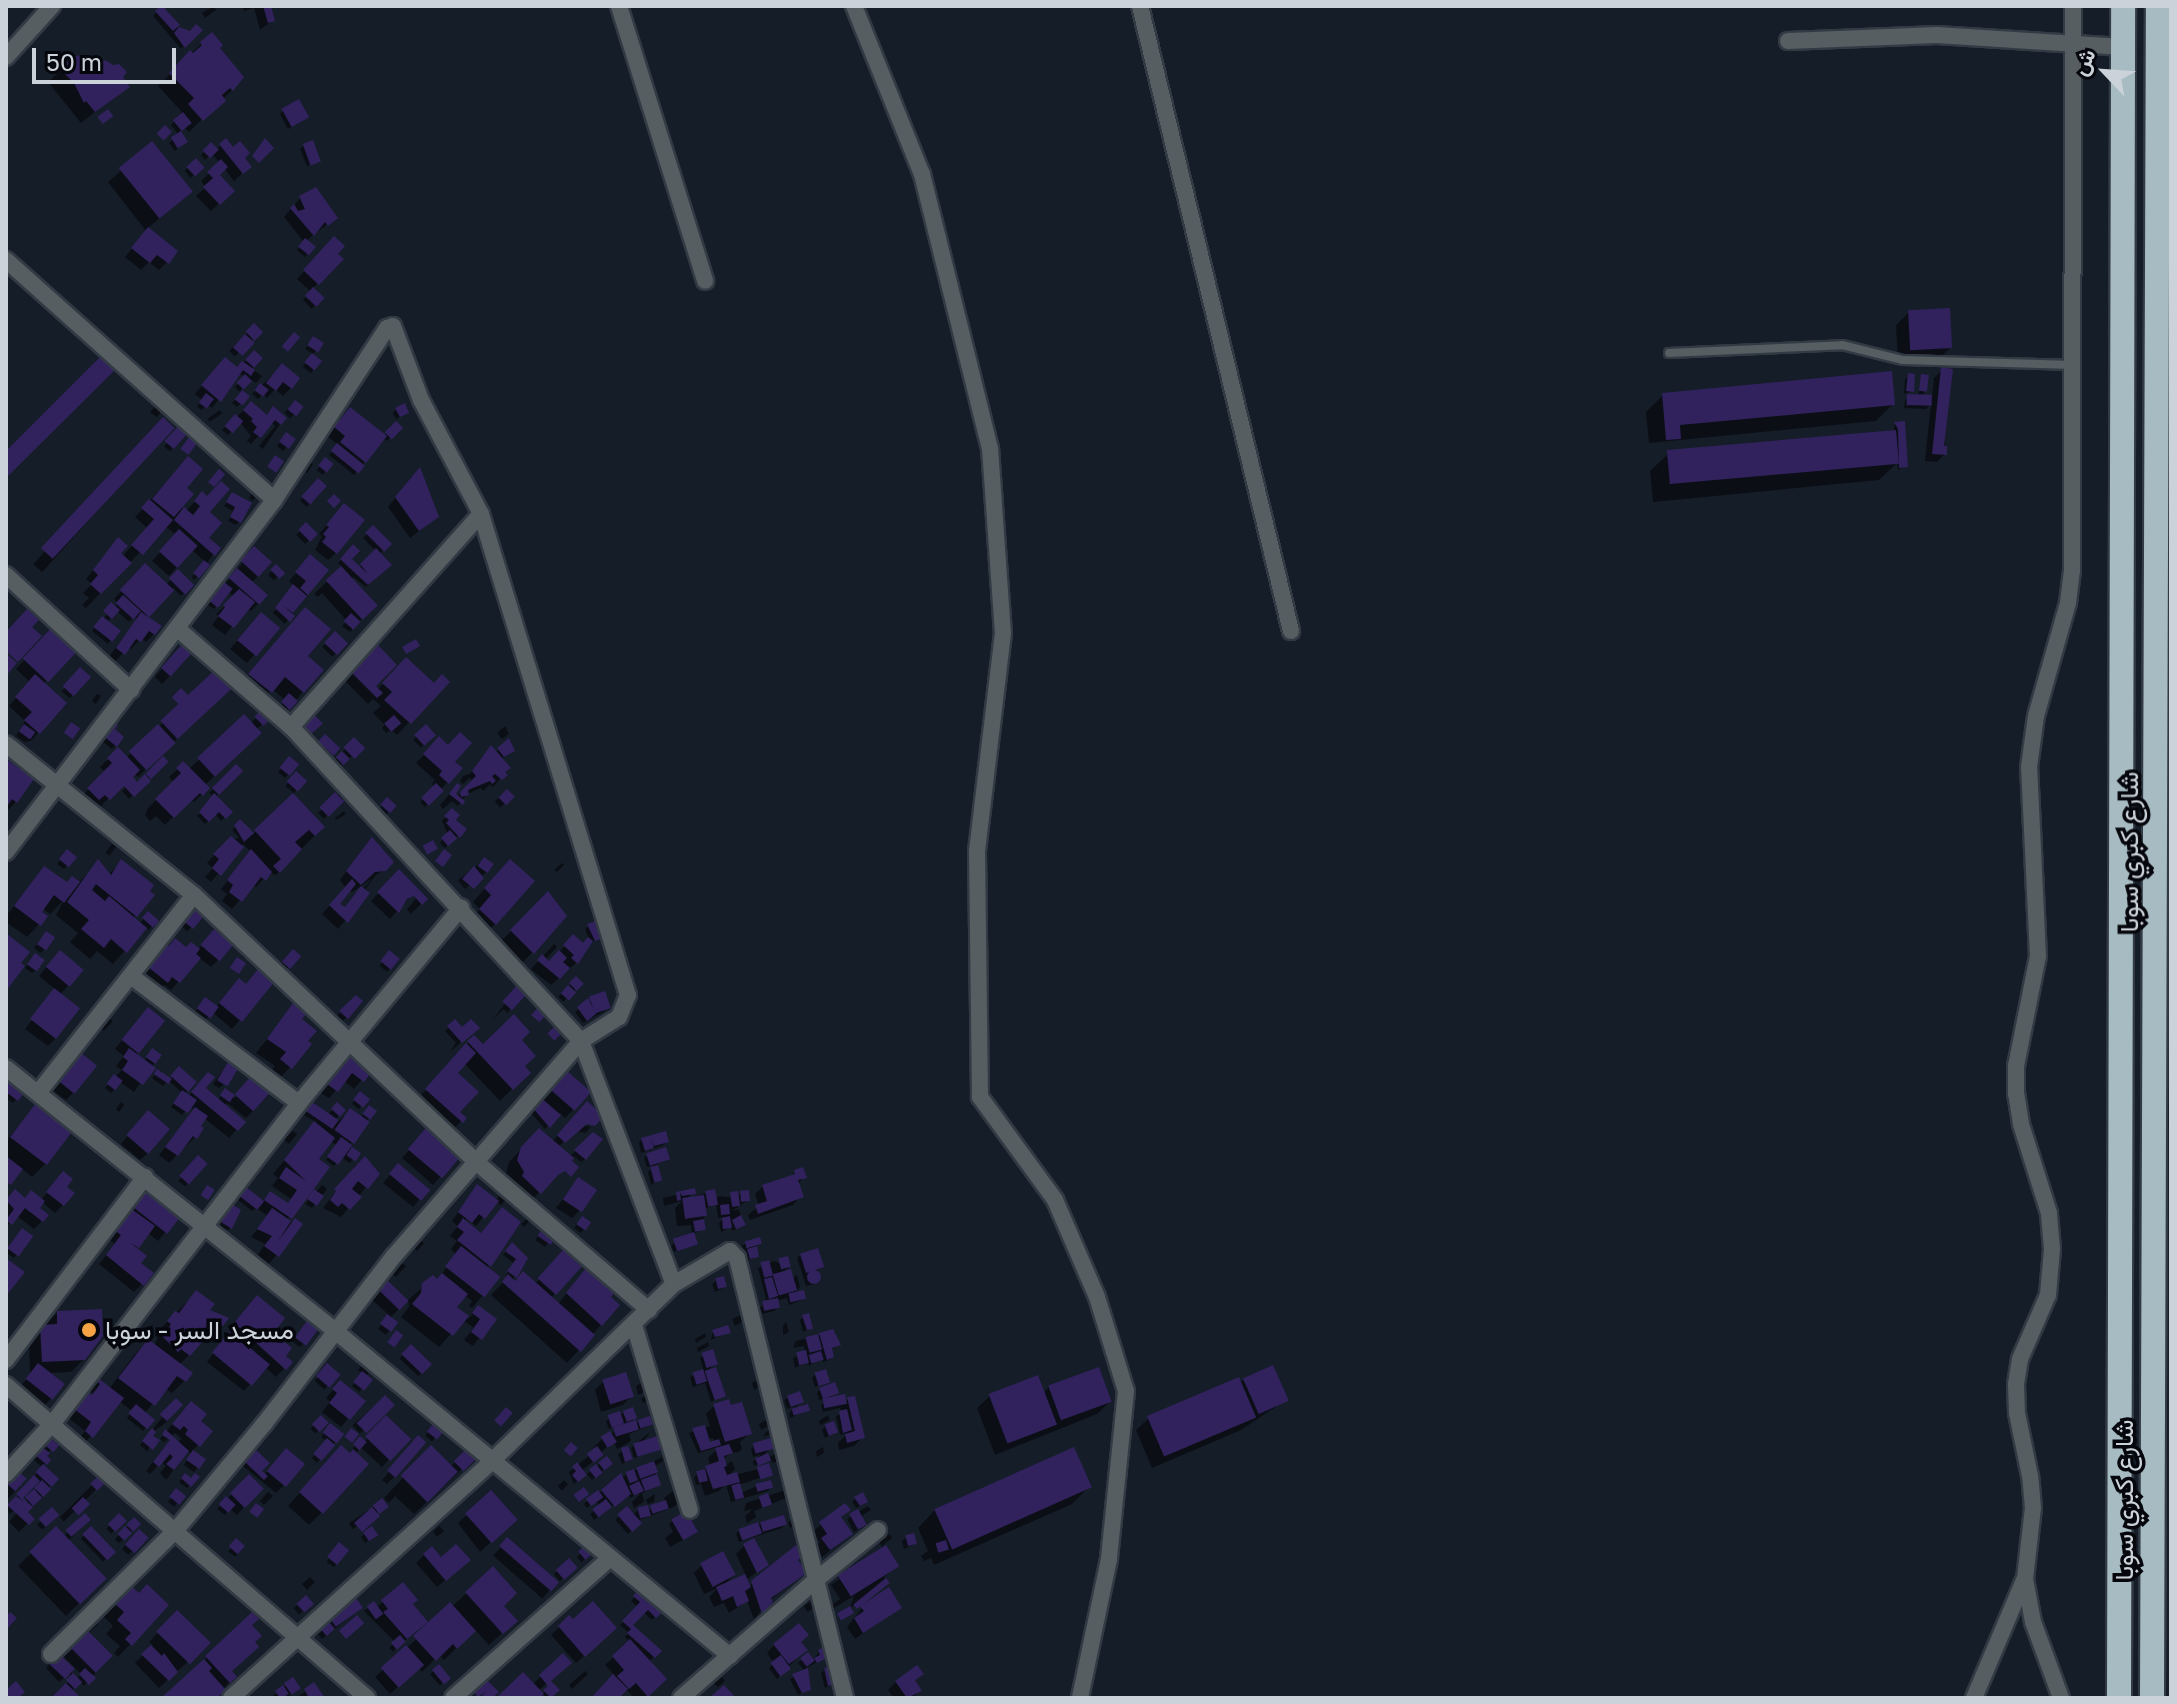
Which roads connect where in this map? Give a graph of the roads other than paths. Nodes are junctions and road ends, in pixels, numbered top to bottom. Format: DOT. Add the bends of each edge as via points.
graph roads {
  1 [pos="52,6"];
  2 [pos="619,6"];
  3 [pos="854,6"];
  4 [pos="1140,6"];
  5 [pos="2073,6"];
  6 [pos="2123,6"];
  7 [pos="2158,6"];
  8 [pos="1788,41"];
  9 [pos="2164,45"];
  10 [pos="2074,46"];
  11 [pos="2123,47"];
  12 [pos="6,57"];
  13 [pos="6,260"];
  14 [pos="705,281"];
  15 [pos="1669,353"];
  16 [pos="2075,365"];
  17 [pos="274,500"];
  18 [pos="481,514"];
  19 [pos="6,575"];
  20 [pos="178,629"];
  21 [pos="1291,631"];
  22 [pos="131,690"];
  23 [pos="291,727"];
  24 [pos="6,744"];
  25 [pos="55,786"];
  26 [pos="6,852"];
  27 [pos="194,895"];
  28 [pos="461,908"];
  29 [pos="131,976"];
  30 [pos="581,1041"];
  31 [pos="347,1044"];
  32 [pos="6,1068"];
  33 [pos="38,1093"];
  34 [pos="299,1103"];
  35 [pos="475,1161"];
  36 [pos="145,1177"];
  37 [pos="207,1228"];
  38 [pos="674,1284"];
  39 [pos="649,1310"];
  40 [pos="634,1325"];
  41 [pos="334,1330"];
  42 [pos="6,1360"];
  43 [pos="6,1385"];
  44 [pos="52,1424"];
  45 [pos="492,1461"];
  46 [pos="6,1474"];
  47 [pos="690,1510"];
  48 [pos="176,1530"];
  49 [pos="878,1530"];
  50 [pos="609,1559"];
  51 [pos="817,1579"];
  52 [pos="2025,1579"];
  53 [pos="297,1640"];
  54 [pos="51,1654"];
  55 [pos="730,1656"];
  56 [pos="231,1698"];
  57 [pos="367,1698"];
  58 [pos="453,1698"];
  59 [pos="681,1698"];
  60 [pos="845,1698"];
  61 [pos="1080,1698"];
  62 [pos="1974,1698"];
  63 [pos="2061,1698"];
  64 [pos="2119,1698"];
  65 [pos="2152,1698"];
  1 -- 12 [label="street"];
  2 -- 14 [label="street"];
  3 -- 61 [label="street" via="922,174 990,448 1003,633 977,851 980,1097 1055,1200 1097,1297 1126,1391 1109,1559"];
  4 -- 21 [label="street"];
  5 -- 10 [label="street"];
  6 -- 11 [label="highway, شارع كبري سوبا"];
  7 -- 9 [label="highway, شارع كبري سوبا"];
  8 -- 10 [label="street" via="1937,35"];
  9 -- 65 [label="highway, شارع كبري سوبا"];
  10 -- 11 [label="street"];
  10 -- 16 [label="street"];
  11 -- 64 [label="highway, شارع كبري سوبا"];
  13 -- 17 [label="street"];
  15 -- 16 [label="lane" via="1842,345 1903,360"];
  16 -- 52 [label="street" via="2072,570 2068,603 2036,716 2029,767 2038,956 2016,1066 2021,1124 2049,1213 2052,1249 2048,1295 2020,1359 2016,1384 2033,1508"];
  17 -- 18 [label="street" via="393,326 421,400"];
  17 -- 20 [label="street"];
  18 -- 23 [label="street"];
  18 -- 30 [label="street" via="628,995 619,1017"];
  19 -- 22 [label="street"];
  20 -- 22 [label="street"];
  20 -- 23 [label="street"];
  22 -- 25 [label="street"];
  23 -- 28 [label="street"];
  24 -- 25 [label="street"];
  25 -- 26 [label="street"];
  25 -- 27 [label="street"];
  27 -- 29 [label="street"];
  27 -- 31 [label="street"];
  28 -- 30 [label="street"];
  28 -- 31 [label="street"];
  29 -- 33 [label="street"];
  29 -- 34 [label="street"];
  30 -- 35 [label="street"];
  30 -- 38 [label="street"];
  31 -- 34 [label="street"];
  31 -- 35 [label="street"];
  32 -- 33 [label="street"];
  33 -- 36 [label="street"];
  34 -- 37 [label="street"];
  35 -- 39 [label="street"];
  35 -- 41 [label="street"];
  36 -- 37 [label="street"];
  36 -- 42 [label="street"];
  37 -- 41 [label="street"];
  37 -- 44 [label="street"];
  38 -- 39 [label="street"];
  38 -- 51 [label="street" via="726,1252 737,1258"];
  39 -- 40 [label="street"];
  40 -- 45 [label="street"];
  40 -- 47 [label="street"];
  41 -- 45 [label="street"];
  41 -- 48 [label="street"];
  43 -- 44 [label="street"];
  44 -- 46 [label="street"];
  44 -- 48 [label="street"];
  45 -- 50 [label="street"];
  45 -- 53 [label="street"];
  48 -- 53 [label="street"];
  48 -- 54 [label="street"];
  49 -- 51 [label="street"];
  50 -- 55 [label="street"];
  50 -- 58 [label="street"];
  51 -- 55 [label="street"];
  51 -- 60 [label="street"];
  52 -- 62 [label="street"];
  52 -- 63 [label="street" via="2033,1622"];
  53 -- 56 [label="street"];
  53 -- 57 [label="street"];
  55 -- 59 [label="street"];
}
